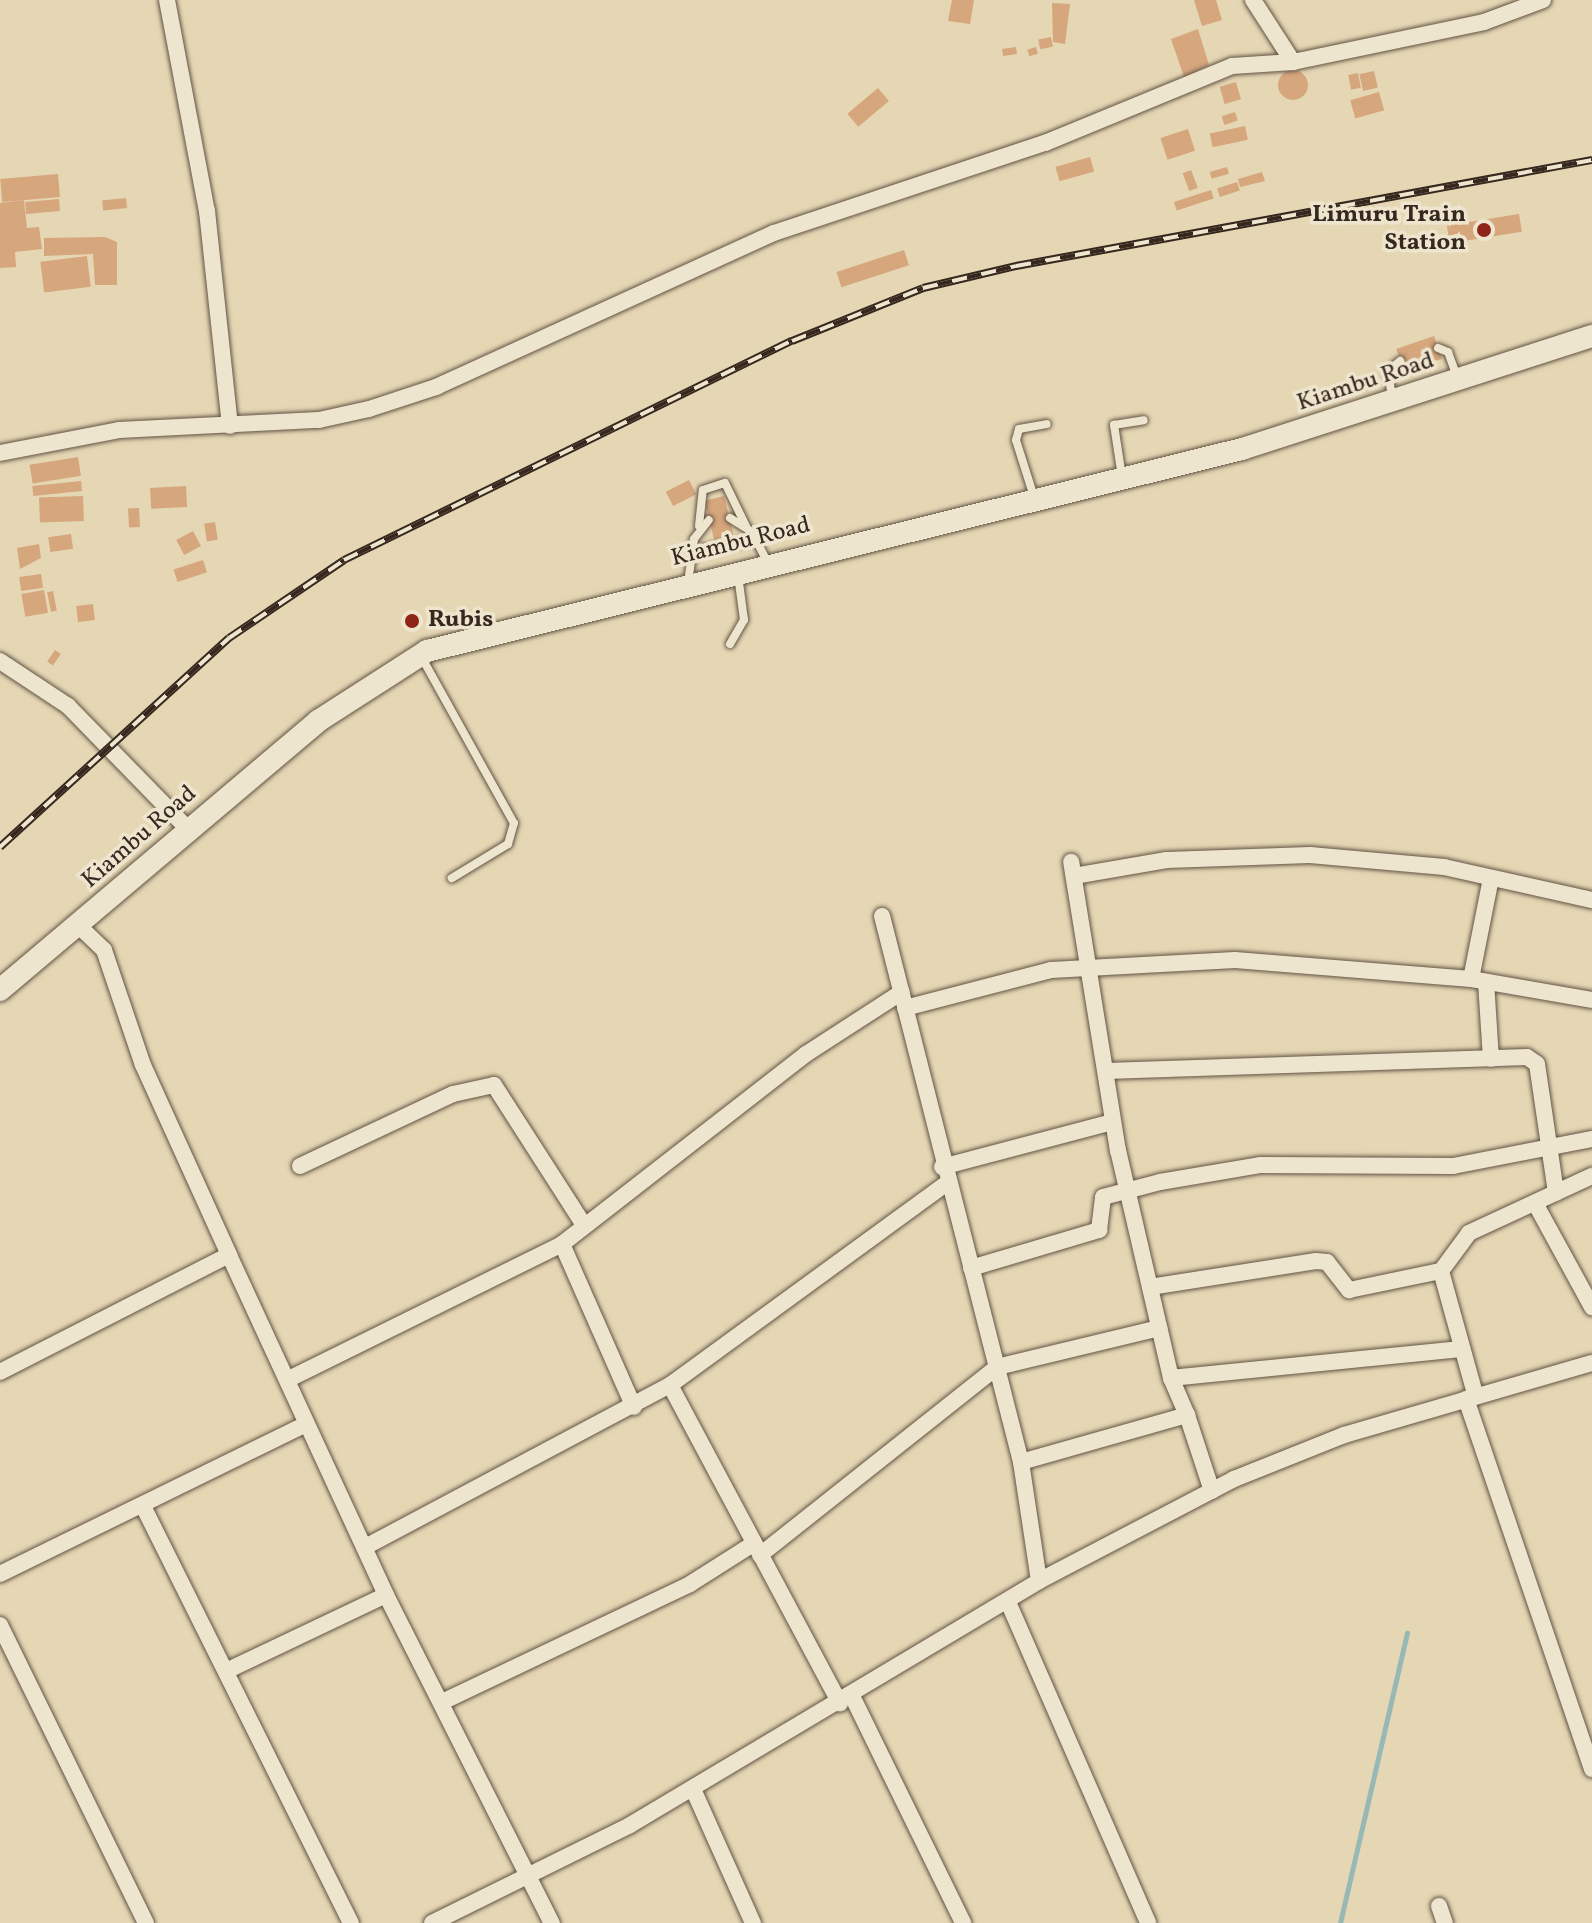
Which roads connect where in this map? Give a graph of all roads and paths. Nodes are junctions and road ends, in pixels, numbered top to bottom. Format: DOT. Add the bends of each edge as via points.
graph roads {
  1 [pos="167,0"];
  2 [pos="1253,0"];
  3 [pos="1543,0"];
  4 [pos="1293,62"];
  5 [pos="1592,336"];
  6 [pos="1438,348"];
  7 [pos="1400,361"];
  8 [pos="1458,380"];
  9 [pos="1394,402"];
  10 [pos="1144,420"];
  11 [pos="1047,424"];
  12 [pos="230,426"];
  13 [pos="0,453"];
  14 [pos="1123,478"];
  15 [pos="1035,502"];
  16 [pos="730,518"];
  17 [pos="709,520"];
  18 [pos="699,526"];
  19 [pos="746,526"];
  20 [pos="757,539"];
  21 [pos="693,551"];
  22 [pos="767,562"];
  23 [pos="737,571"];
  24 [pos="688,583"];
  25 [pos="730,644"];
  26 [pos="420,654"];
  27 [pos="0,661"];
  28 [pos="188,829"];
  29 [pos="452,878"];
  30 [pos="1491,878"];
  31 [pos="1592,900"];
  32 [pos="882,916"];
  33 [pos="79,926"];
  34 [pos="1088,969"];
  35 [pos="1478,981"];
  36 [pos="0,990"];
  37 [pos="903,1000"];
  38 [pos="1592,1000"];
  39 [pos="1491,1059"];
  40 [pos="1106,1071"];
  41 [pos="1112,1122"];
  42 [pos="1592,1139"];
  43 [pos="1546,1150"];
  44 [pos="300,1166"];
  45 [pos="944,1175"];
  46 [pos="1592,1176"];
  47 [pos="1128,1191"];
  48 [pos="1556,1193"];
  49 [pos="1535,1203"];
  50 [pos="584,1225"];
  51 [pos="562,1244"];
  52 [pos="229,1255"];
  53 [pos="971,1268"];
  54 [pos="1441,1271"];
  55 [pos="1150,1287"];
  56 [pos="1592,1307"];
  57 [pos="1159,1328"];
  58 [pos="1461,1349"];
  59 [pos="1592,1363"];
  60 [pos="997,1367"];
  61 [pos="0,1372"];
  62 [pos="1171,1378"];
  63 [pos="289,1379"];
  64 [pos="670,1385"];
  65 [pos="1470,1397"];
  66 [pos="634,1407"];
  67 [pos="1187,1415"];
  68 [pos="304,1425"];
  69 [pos="1021,1462"];
  70 [pos="1212,1491"];
  71 [pos="143,1506"];
  72 [pos="367,1546"];
  73 [pos="756,1550"];
  74 [pos="0,1574"];
  75 [pos="1039,1581"];
  76 [pos="386,1595"];
  77 [pos="1008,1602"];
  78 [pos="0,1625"];
  79 [pos="226,1671"];
  80 [pos="846,1700"];
  81 [pos="444,1701"];
  82 [pos="1592,1769"];
  83 [pos="693,1789"];
  84 [pos="531,1877"];
  85 [pos="1439,1906"];
  86 [pos="146,1923"];
  87 [pos="351,1923"];
  88 [pos="432,1923"];
  89 [pos="552,1923"];
  90 [pos="753,1923"];
  91 [pos="963,1923"];
  92 [pos="1148,1923"];
  93 [pos="1445,1923"];
  1 -- 12 [label="street" via="207,211"];
  2 -- 4 [label="street"];
  3 -- 4 [label="street" via="1484,22"];
  4 -- 12 [label="street" via="1232,66 1045,143 774,233 422,392 319,420"];
  5 -- 8 [label="main road, Kiambu Road"];
  6 -- 8 [label="lane" via="1448,352"];
  7 -- 9 [label="lane" via="1386,379"];
  8 -- 9 [label="main road, Kiambu Road"];
  9 -- 14 [label="main road, Kiambu Road"];
  10 -- 14 [label="lane" via="1114,425"];
  11 -- 15 [label="lane" via="1019,429 1016,440"];
  12 -- 13 [label="street" via="119,430"];
  14 -- 15 [label="main road, Kiambu Road"];
  15 -- 22 [label="main road, Kiambu Road"];
  16 -- 19 [label="lane"];
  17 -- 18 [label="lane"];
  18 -- 19 [label="lane" via="703,490 725,483"];
  18 -- 21 [label="lane"];
  19 -- 20 [label="lane"];
  20 -- 21 [label="lane"];
  20 -- 22 [label="lane"];
  21 -- 24 [label="lane"];
  22 -- 23 [label="main road, Kiambu Road"];
  23 -- 24 [label="main road, Kiambu Road"];
  23 -- 25 [label="lane" via="744,620"];
  24 -- 26 [label="main road, Kiambu Road"];
  26 -- 28 [label="main road, Kiambu Road" via="318,721"];
  26 -- 29 [label="lane" via="514,823 508,844"];
  27 -- 28 [label="street" via="77,715"];
  28 -- 33 [label="main road, Kiambu Road"];
  30 -- 31 [label="street"];
  30 -- 34 [label="street" via="1399,862 1252,854 1073,869"];
  30 -- 35 [label="street"];
  32 -- 37 [label="street"];
  33 -- 36 [label="main road, Kiambu Road"];
  33 -- 52 [label="street" via="104,950 143,1065"];
  34 -- 35 [label="street" via="1287,961"];
  34 -- 37 [label="street" via="1015,977"];
  34 -- 40 [label="street"];
  35 -- 38 [label="street"];
  35 -- 39 [label="street"];
  37 -- 45 [label="street"];
  37 -- 50 [label="street" via="806,1054"];
  39 -- 40 [label="street"];
  39 -- 43 [label="street" via="1527,1057 1537,1064"];
  40 -- 41 [label="street"];
  41 -- 45 [label="street"];
  41 -- 47 [label="street"];
  42 -- 43 [label="street"];
  43 -- 47 [label="street" via="1419,1168 1260,1165"];
  43 -- 48 [label="street"];
  44 -- 50 [label="street" via="453,1094 494,1085"];
  45 -- 53 [label="street"];
  45 -- 64 [label="street"];
  46 -- 48 [label="street"];
  47 -- 53 [label="street" via="1103,1197 1099,1230"];
  47 -- 55 [label="street"];
  48 -- 49 [label="street"];
  49 -- 54 [label="street" via="1469,1233"];
  49 -- 56 [label="street"];
  50 -- 51 [label="street"];
  51 -- 63 [label="street"];
  51 -- 66 [label="street"];
  52 -- 61 [label="street"];
  52 -- 63 [label="street"];
  53 -- 60 [label="street"];
  54 -- 55 [label="street" via="1349,1290 1327,1262 1316,1261"];
  54 -- 58 [label="street"];
  55 -- 57 [label="street"];
  57 -- 60 [label="street"];
  57 -- 62 [label="street"];
  58 -- 62 [label="street"];
  58 -- 65 [label="street"];
  59 -- 65 [label="street"];
  60 -- 69 [label="street"];
  60 -- 73 [label="street"];
  62 -- 67 [label="street"];
  63 -- 68 [label="street"];
  64 -- 66 [label="street"];
  64 -- 73 [label="street"];
  65 -- 70 [label="street" via="1302,1449"];
  65 -- 82 [label="street"];
  66 -- 72 [label="street"];
  67 -- 69 [label="street"];
  67 -- 70 [label="street"];
  68 -- 71 [label="street"];
  68 -- 72 [label="street"];
  69 -- 75 [label="street"];
  70 -- 75 [label="street"];
  71 -- 74 [label="street"];
  71 -- 79 [label="street"];
  72 -- 76 [label="street"];
  73 -- 80 [label="street"];
  73 -- 81 [label="street"];
  75 -- 77 [label="street"];
  76 -- 79 [label="street"];
  76 -- 81 [label="street"];
  77 -- 80 [label="street"];
  77 -- 92 [label="street"];
  78 -- 86 [label="street"];
  79 -- 87 [label="street"];
  80 -- 83 [label="street"];
  80 -- 91 [label="street"];
  81 -- 84 [label="street"];
  83 -- 84 [label="street"];
  83 -- 90 [label="street"];
  84 -- 88 [label="street"];
  84 -- 89 [label="street"];
  85 -- 93 [label="street"];
}
